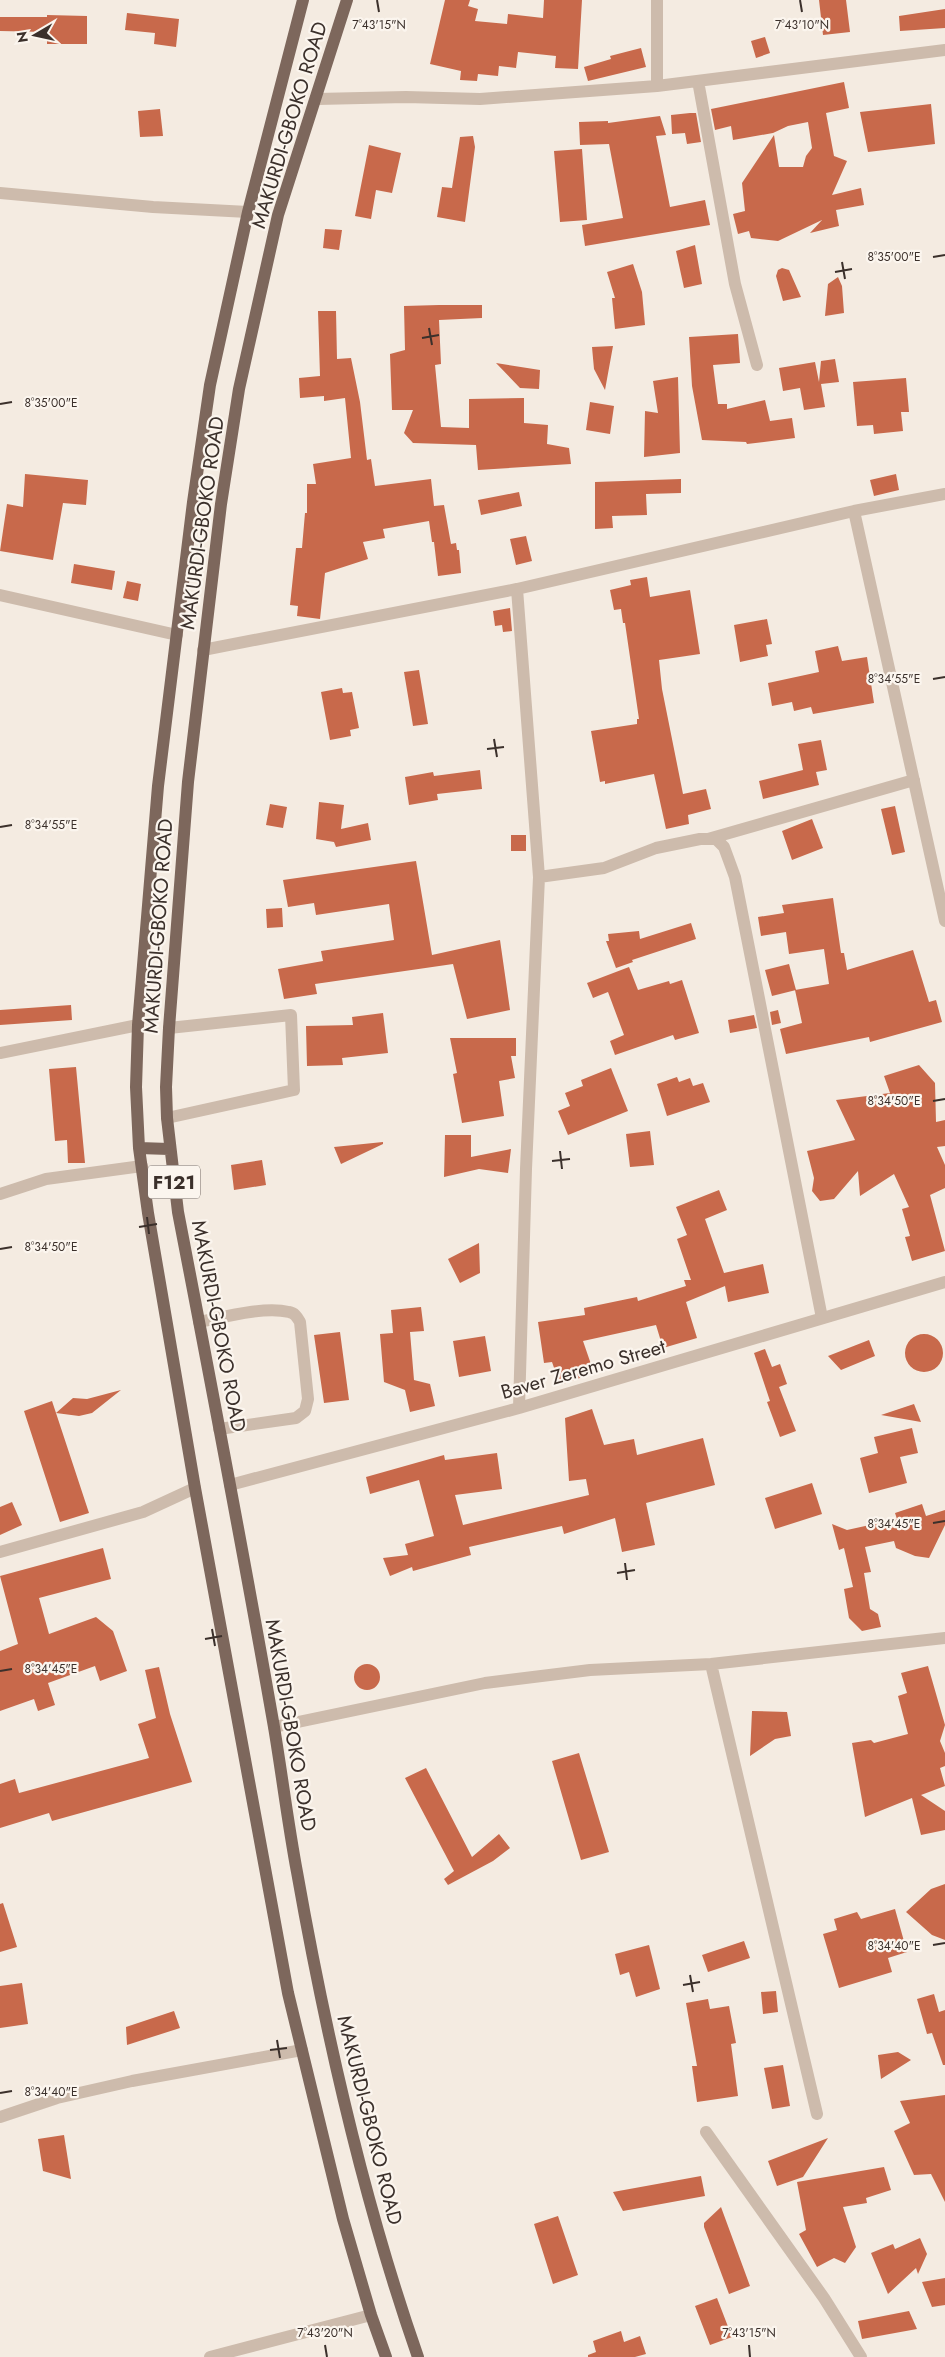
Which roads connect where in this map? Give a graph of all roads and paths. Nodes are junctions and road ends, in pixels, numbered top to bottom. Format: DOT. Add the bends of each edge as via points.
graph roads {
  1 [pos="303,0"];
  2 [pos="347,0"];
  3 [pos="657,0"];
  4 [pos="945,50"];
  5 [pos="698,81"];
  6 [pos="657,86"];
  7 [pos="317,99"];
  8 [pos="0,193"];
  9 [pos="248,212"];
  10 [pos="757,365"];
  11 [pos="945,494"];
  12 [pos="854,511"];
  13 [pos="517,589"];
  14 [pos="0,595"];
  15 [pos="177,635"];
  16 [pos="203,650"];
  17 [pos="914,780"];
  18 [pos="708,839"];
  19 [pos="539,877"];
  20 [pos="945,920"];
  21 [pos="138,1025"];
  22 [pos="169,1028"];
  23 [pos="0,1053"];
  24 [pos="167,1118"];
  25 [pos="139,1148"];
  26 [pos="169,1149"];
  27 [pos="142,1166"];
  28 [pos="0,1194"];
  29 [pos="945,1282"];
  30 [pos="822,1318"];
  31 [pos="199,1322"];
  32 [pos="519,1408"];
  33 [pos="219,1429"];
  34 [pos="230,1485"];
  35 [pos="195,1488"];
  36 [pos="0,1552"];
  37 [pos="944,1642"];
  38 [pos="712,1664"];
  39 [pos="274,1728"];
  40 [pos="302,2050"];
  41 [pos="817,2114"];
  42 [pos="0,2117"];
  43 [pos="706,2132"];
  44 [pos="371,2316"];
  45 [pos="210,2357"];
  46 [pos="386,2357"];
  47 [pos="418,2357"];
  48 [pos="861,2357"];
  1 -- 9 [label="main road, F121"];
  2 -- 7 [label="main road, MAKURDI-GBOKO ROAD / F121"];
  3 -- 6 [label="street"];
  4 -- 5 [label="street"];
  5 -- 6 [label="street"];
  5 -- 10 [label="street" via="735,284"];
  6 -- 7 [label="street" via="480,100 406,97"];
  7 -- 16 [label="main road, MAKURDI-GBOKO ROAD / F121" via="278,215 239,389"];
  8 -- 9 [label="street"];
  9 -- 15 [label="main road, F121" via="210,385"];
  11 -- 12 [label="street"];
  12 -- 13 [label="street"];
  12 -- 17 [label="street"];
  13 -- 16 [label="street"];
  13 -- 19 [label="street"];
  14 -- 15 [label="street"];
  15 -- 21 [label="main road, F121" via="158,786"];
  16 -- 22 [label="main road, MAKURDI-GBOKO ROAD / F121" via="177,903"];
  17 -- 18 [label="street"];
  17 -- 20 [label="street"];
  18 -- 19 [label="street" via="656,848 604,868"];
  18 -- 30 [label="street" via="716,839 724,847 735,877"];
  19 -- 32 [label="street"];
  21 -- 23 [label="street"];
  21 -- 25 [label="main road, F121" via="136,1087"];
  22 -- 24 [label="main road, MAKURDI-GBOKO ROAD / F121"];
  22 -- 24 [label="street" via="291,1015 294,1090"];
  24 -- 26 [label="main road, MAKURDI-GBOKO ROAD / F121"];
  25 -- 26 [label="main road"];
  25 -- 27 [label="main road, F121"];
  26 -- 31 [label="main road, MAKURDI-GBOKO ROAD / F121"];
  27 -- 28 [label="street" via="46,1179"];
  27 -- 35 [label="main road, F121"];
  29 -- 30 [label="street, Baver Zeremo Street"];
  30 -- 32 [label="street, Baver Zeremo Street"];
  31 -- 33 [label="main road, MAKURDI-GBOKO ROAD / F121"];
  31 -- 33 [label="street" via="248,1312 288,1312 295,1314 300,1322 308,1399 305,1411 296,1418"];
  32 -- 34 [label="street, Baver Zeremo Street"];
  33 -- 34 [label="main road, MAKURDI-GBOKO ROAD / F121"];
  34 -- 39 [label="main road, MAKURDI-GBOKO ROAD / F121"];
  35 -- 36 [label="street" via="143,1512"];
  35 -- 40 [label="main road, F121" via="275,1926"];
  37 -- 38 [label="street"];
  38 -- 39 [label="street" via="590,1670 485,1683"];
  38 -- 41 [label="street"];
  39 -- 47 [label="main road, MAKURDI-GBOKO ROAD / F121" via="296,1872 345,2106 370,2206"];
  40 -- 42 [label="street" via="123,2083 57,2098"];
  40 -- 44 [label="main road, F121"];
  43 -- 48 [label="street" via="824,2298"];
  44 -- 45 [label="street"];
  44 -- 46 [label="main road, F121"];
}
